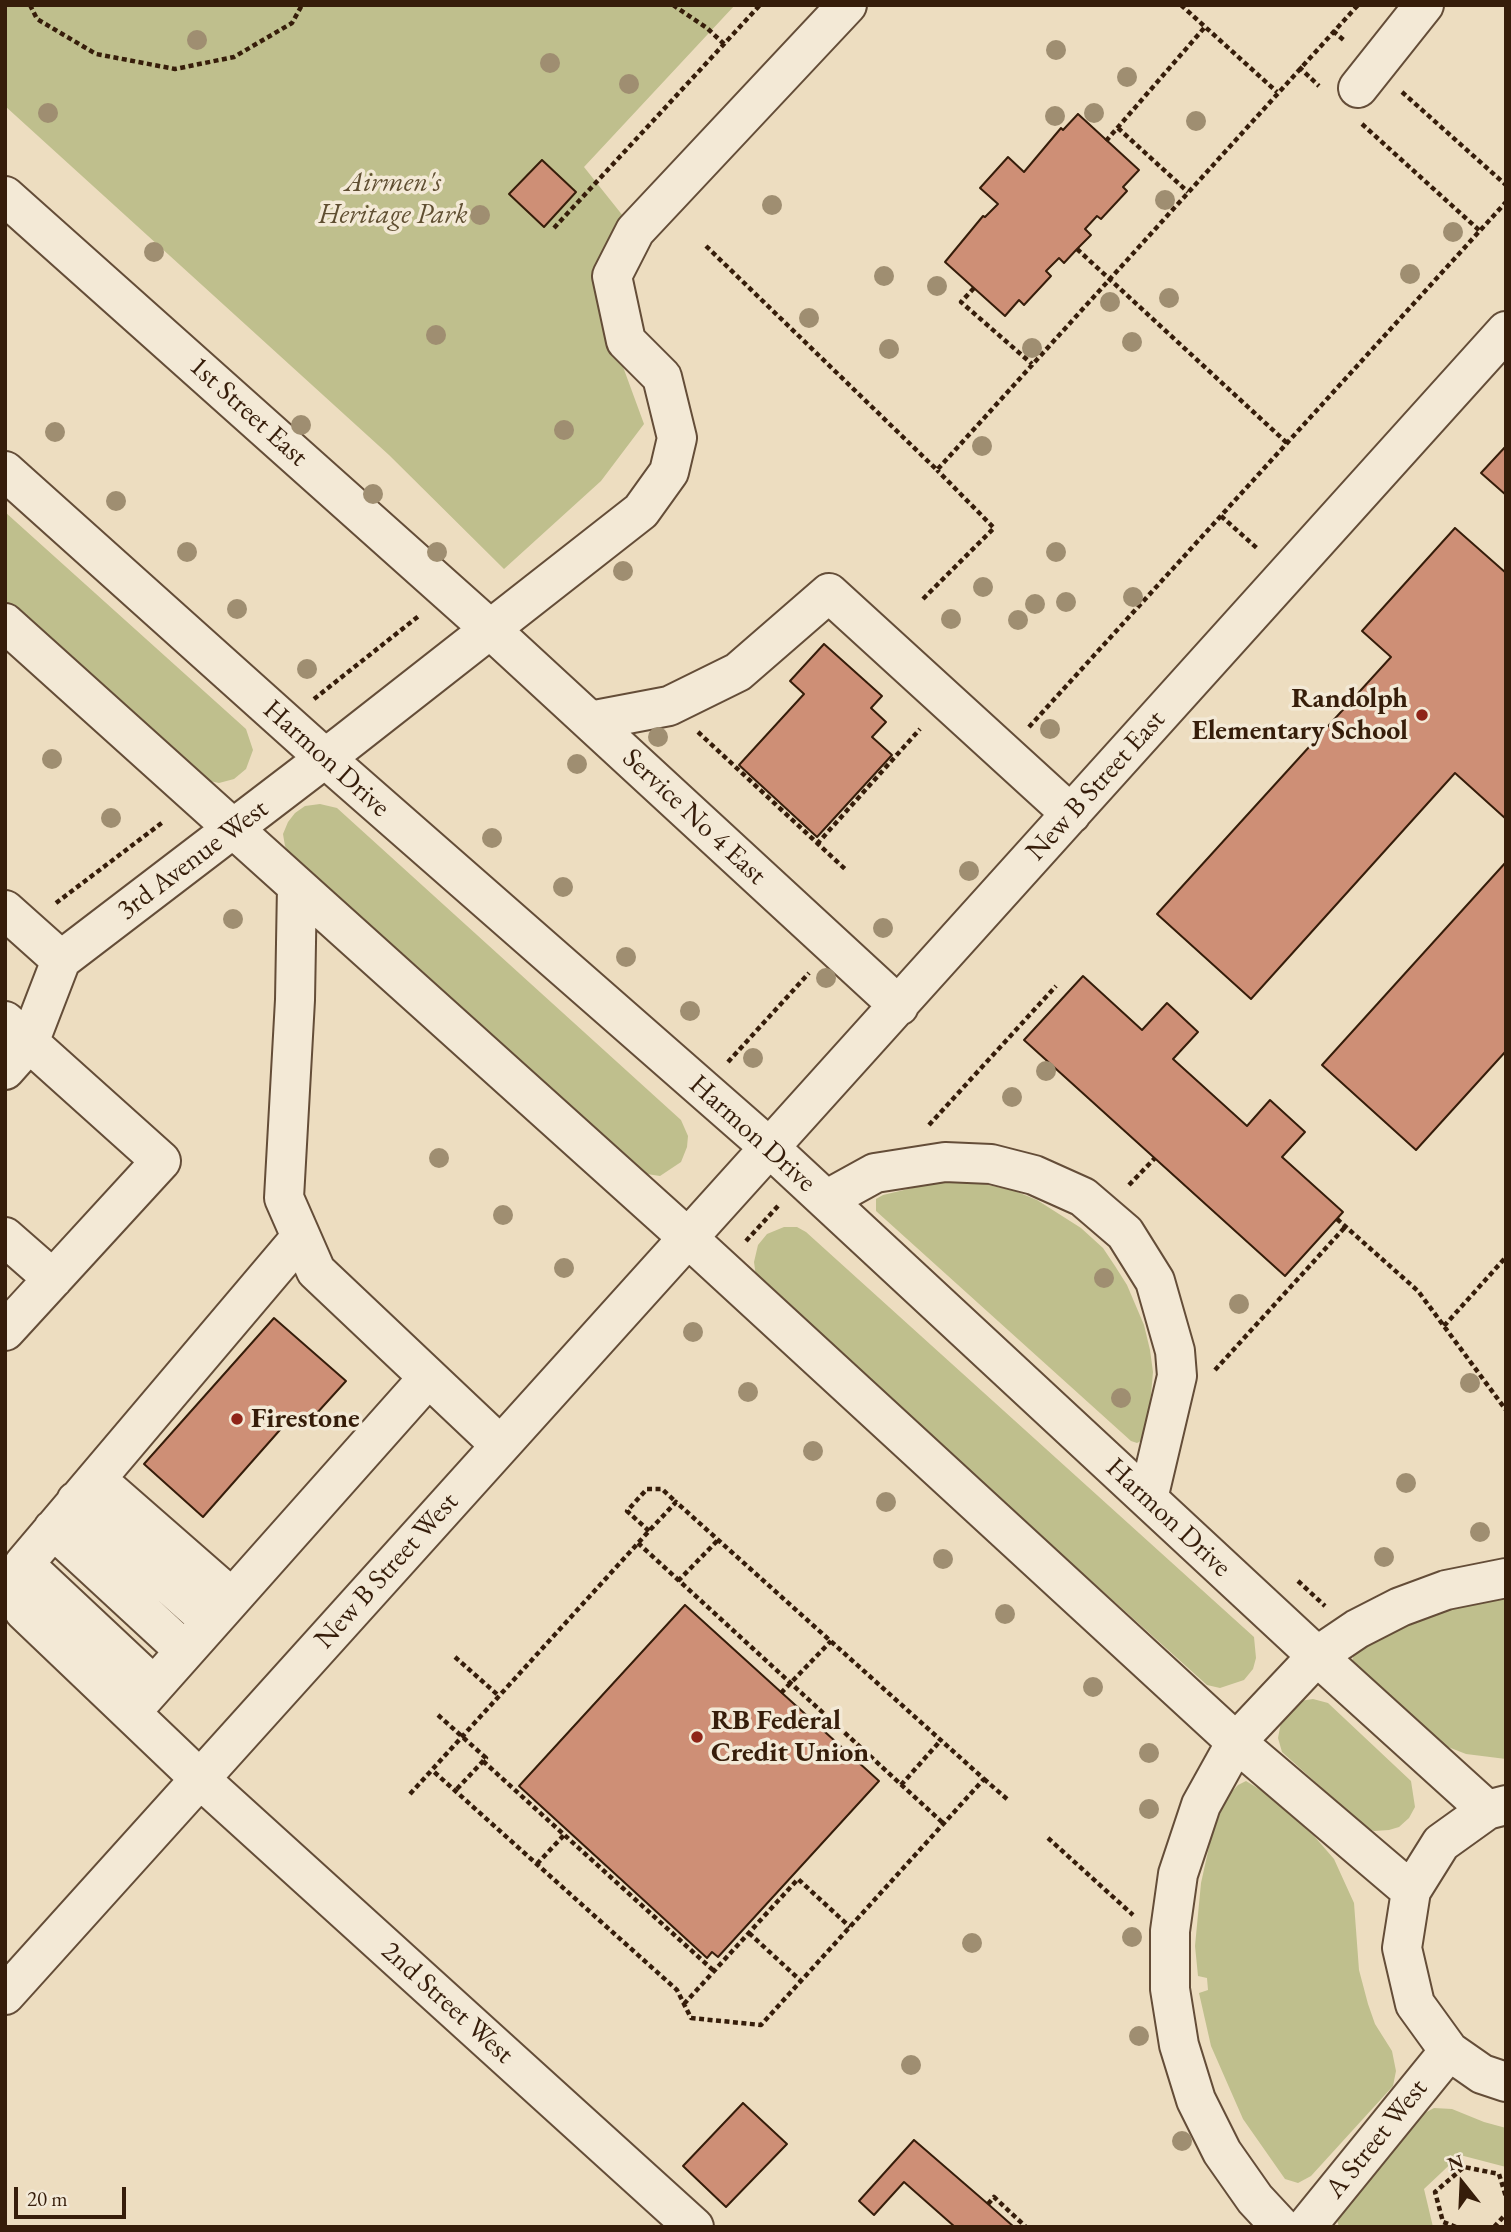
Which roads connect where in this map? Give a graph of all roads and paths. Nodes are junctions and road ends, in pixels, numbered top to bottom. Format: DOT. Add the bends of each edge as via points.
graph roads {
  1 [pos="30,5"];
  2 [pos="302,5"];
  3 [pos="673,5"];
  4 [pos="760,5"];
  5 [pos="847,5"];
  6 [pos="1181,5"];
  7 [pos="1358,5"];
  8 [pos="1424,5"];
  9 [pos="1205,27"];
  10 [pos="1333,31"];
  11 [pos="724,44"];
  12 [pos="1299,67"];
  13 [pos="1277,92"];
  14 [pos="1355,93"];
  15 [pos="1118,128"];
  16 [pos="1106,141"];
  17 [pos="1506,185"];
  18 [pos="1188,192"];
  19 [pos="5,196"];
  20 [pos="1506,202"];
  21 [pos="554,228"];
  22 [pos="1480,231"];
  23 [pos="706,246"];
  24 [pos="1077,249"];
  25 [pos="1109,279"];
  26 [pos="974,288"];
  27 [pos="1506,331"];
  28 [pos="1032,364"];
  29 [pos="1287,443"];
  30 [pos="937,470"];
  31 [pos="5,471"];
  32 [pos="1221,516"];
  33 [pos="1286,575"];
  34 [pos="453,596"];
  35 [pos="923,599"];
  36 [pos="5,624"];
  37 [pos="490,629"];
  38 [pos="669,705"];
  39 [pos="305,706"];
  40 [pos="590,721"];
  41 [pos="926,723"];
  42 [pos="1005,754"];
  43 [pos="325,758"];
  44 [pos="1071,814"];
  45 [pos="163,822"];
  46 [pos="233,829"];
  47 [pos="817,844"];
  48 [pos="845,869"];
  49 [pos="297,887"];
  50 [pos="15,918"];
  51 [pos="834,946"];
  52 [pos="61,960"];
  53 [pos="1056,986"];
  54 [pos="899,1006"];
  55 [pos="13,1045"];
  56 [pos="724,1065"];
  57 [pos="926,1128"];
  58 [pos="770,1148"];
  59 [pos="1155,1158"];
  60 [pos="815,1189"];
  61 [pos="1124,1191"];
  62 [pos="1337,1219"];
  63 [pos="1346,1226"];
  64 [pos="5,1237"];
  65 [pos="301,1237"];
  66 [pos="687,1237"];
  67 [pos="1506,1257"];
  68 [pos="720,1268"];
  69 [pos="53,1279"];
  70 [pos="9,1319"];
  71 [pos="1444,1325"];
  72 [pos="1209,1376"];
  73 [pos="428,1378"];
  74 [pos="1506,1410"];
  75 [pos="500,1445"];
  76 [pos="1148,1499"];
  77 [pos="676,1502"];
  78 [pos="75,1503"];
  79 [pos="649,1531"];
  80 [pos="718,1540"];
  81 [pos="638,1543"];
  82 [pos="1506,1578"];
  83 [pos="678,1581"];
  84 [pos="222,1610"];
  85 [pos="831,1641"];
  86 [pos="186,1651"];
  87 [pos="1317,1656"];
  88 [pos="455,1657"];
  89 [pos="790,1683"];
  90 [pos="781,1693"];
  91 [pos="499,1696"];
  92 [pos="142,1699"];
  93 [pos="438,1715"];
  94 [pos="462,1737"];
  95 [pos="941,1740"];
  96 [pos="1236,1742"];
  97 [pos="483,1761"];
  98 [pos="432,1770"];
  99 [pos="200,1779"];
  100 [pos="984,1779"];
  101 [pos="901,1785"];
  102 [pos="455,1791"];
  103 [pos="410,1794"];
  104 [pos="1007,1799"];
  105 [pos="1496,1807"];
  106 [pos="943,1823"];
  107 [pos="564,1835"];
  108 [pos="1048,1838"];
  109 [pos="537,1864"];
  110 [pos="1411,1891"];
  111 [pos="1136,1918"];
  112 [pos="850,1927"];
  113 [pos="749,1933"];
  114 [pos="714,1971"];
  115 [pos="801,1981"];
  116 [pos="5,1995"];
  117 [pos="684,2004"];
  118 [pos="1449,2051"];
  119 [pos="1506,2082"];
  120 [pos="1506,2197"];
  121 [pos="988,2204"];
  122 [pos="1506,2214"];
  123 [pos="694,2227"];
  124 [pos="1026,2227"];
  125 [pos="1281,2227"];
  126 [pos="1306,2227"];
  127 [pos="1456,2227"];
  128 [pos="1494,2227"];
  1 -- 2 [label="path" via="37,19 96,54 175,69 234,57 292,23"];
  3 -- 11 [label="path"];
  4 -- 11 [label="path"];
  5 -- 37 [label="street, 3rd Avenue West" via="635,231 612,276 626,341 662,377 677,438 669,472 640,511"];
  6 -- 9 [label="path"];
  7 -- 10 [label="path"];
  8 -- 14 [label="street"];
  9 -- 13 [label="path"];
  9 -- 15 [label="path"];
  10 -- 12 [label="path"];
  10 -- 14 [label="path"];
  11 -- 21 [label="path"];
  12 -- 13 [label="path"];
  12 -- 14 [label="path"];
  13 -- 18 [label="path"];
  14 -- 17 [label="path"];
  14 -- 22 [label="path"];
  15 -- 16 [label="path"];
  15 -- 18 [label="path"];
  18 -- 25 [label="path"];
  19 -- 34 [label="street, 1st Street East"];
  20 -- 22 [label="path"];
  22 -- 29 [label="path"];
  23 -- 30 [label="path"];
  24 -- 25 [label="path"];
  25 -- 28 [label="path"];
  25 -- 29 [label="path"];
  26 -- 28 [label="path" via="961,302"];
  27 -- 33 [label="street, New B Street East"];
  28 -- 30 [label="path"];
  29 -- 32 [label="path"];
  30 -- 35 [label="path" via="995,528"];
  31 -- 43 [label="street, Harmon Drive"];
  32 -- 33 [label="path"];
  32 -- 42 [label="path"];
  33 -- 44 [label="street, New B Street East"];
  34 -- 37 [label="street, 1st Street East"];
  34 -- 39 [label="path" via="423,612"];
  36 -- 46 [label="street"];
  37 -- 40 [label="street, Service No 4 East"];
  37 -- 43 [label="street, 3rd Avenue West"];
  38 -- 40 [label="street"];
  38 -- 42 [label="street" via="738,672 829,593"];
  38 -- 47 [label="path"];
  40 -- 51 [label="street, Service No 4 East"];
  41 -- 47 [label="path"];
  42 -- 44 [label="street"];
  43 -- 46 [label="street, 3rd Avenue West"];
  43 -- 58 [label="street, Harmon Drive"];
  44 -- 54 [label="street, New B Street East"];
  45 -- 50 [label="path"];
  46 -- 49 [label="street"];
  46 -- 52 [label="street, 3rd Avenue West"];
  47 -- 48 [label="path"];
  49 -- 65 [label="street" via="284,1198"];
  49 -- 66 [label="street"];
  50 -- 52 [label="street"];
  51 -- 54 [label="street, Service No 4 East"];
  51 -- 56 [label="path"];
  52 -- 55 [label="street"];
  53 -- 57 [label="path"];
  54 -- 58 [label="street, New B Street East"];
  55 -- 69 [label="street" via="162,1161"];
  58 -- 60 [label="street, Harmon Drive"];
  58 -- 66 [label="street, New B Street West"];
  59 -- 61 [label="path"];
  60 -- 68 [label="path"];
  60 -- 76 [label="street, Harmon Drive"];
  60 -- 76 [label="street" via="945,1162 991,1164 1034,1175 1083,1197 1125,1233 1155,1281 1175,1352 1177,1376"];
  62 -- 63 [label="path"];
  63 -- 71 [label="path" via="1418,1291"];
  63 -- 72 [label="path"];
  64 -- 69 [label="street"];
  65 -- 73 [label="street" via="316,1271"];
  65 -- 78 [label="street"];
  66 -- 68 [label="street"];
  66 -- 75 [label="street, New B Street West"];
  67 -- 71 [label="path"];
  68 -- 96 [label="street"];
  69 -- 70 [label="street"];
  71 -- 74 [label="path"];
  73 -- 75 [label="street"];
  73 -- 84 [label="street"];
  75 -- 99 [label="street, New B Street West"];
  76 -- 87 [label="street, Harmon Drive"];
  77 -- 79 [label="path"];
  77 -- 79 [label="path" via="662,1489 648,1489 627,1511"];
  77 -- 80 [label="path"];
  78 -- 84 [label="street"];
  78 -- 86 [label="street"];
  78 -- 92 [label="street, 2nd Street West" via="24,1564 24,1611"];
  79 -- 81 [label="path"];
  80 -- 83 [label="path"];
  80 -- 85 [label="path"];
  81 -- 83 [label="path"];
  81 -- 91 [label="path"];
  82 -- 87 [label="street" via="1446,1590 1400,1607"];
  83 -- 89 [label="path"];
  84 -- 86 [label="street"];
  85 -- 89 [label="path"];
  85 -- 95 [label="path"];
  86 -- 92 [label="street"];
  87 -- 96 [label="street"];
  87 -- 105 [label="street, Harmon Drive"];
  88 -- 91 [label="path"];
  89 -- 90 [label="path"];
  89 -- 101 [label="path"];
  91 -- 94 [label="path"];
  92 -- 99 [label="street, 2nd Street West"];
  93 -- 94 [label="path"];
  94 -- 97 [label="path" via="486,1758"];
  94 -- 98 [label="path"];
  95 -- 100 [label="path"];
  95 -- 101 [label="path"];
  96 -- 110 [label="street"];
  96 -- 125 [label="street" via="1201,1805 1178,1874 1170,1931 1170,1989 1179,2045 1196,2100 1222,2152"];
  97 -- 102 [label="path"];
  97 -- 107 [label="path"];
  98 -- 102 [label="path"];
  98 -- 103 [label="path"];
  99 -- 116 [label="street, New B Street West"];
  99 -- 123 [label="street, 2nd Street West"];
  100 -- 104 [label="path"];
  100 -- 106 [label="path"];
  101 -- 106 [label="path"];
  102 -- 109 [label="path"];
  105 -- 110 [label="street" via="1441,1843"];
  106 -- 112 [label="path"];
  107 -- 109 [label="path"];
  107 -- 114 [label="path"];
  108 -- 111 [label="path"];
  109 -- 117 [label="path" via="677,1990"];
  110 -- 118 [label="street" via="1402,1948 1415,2004"];
  112 -- 113 [label="path" via="798,1880"];
  112 -- 115 [label="path"];
  113 -- 114 [label="path"];
  113 -- 115 [label="path"];
  114 -- 117 [label="path"];
  115 -- 117 [label="path" via="761,2025 691,2018"];
  118 -- 119 [label="street" via="1482,2074"];
  118 -- 126 [label="street, A Street West"];
  120 -- 127 [label="path" via="1499,2174 1464,2167 1435,2192 1443,2222"];
  121 -- 124 [label="path" via="994,2197"];
  122 -- 128 [label="path"];
}
